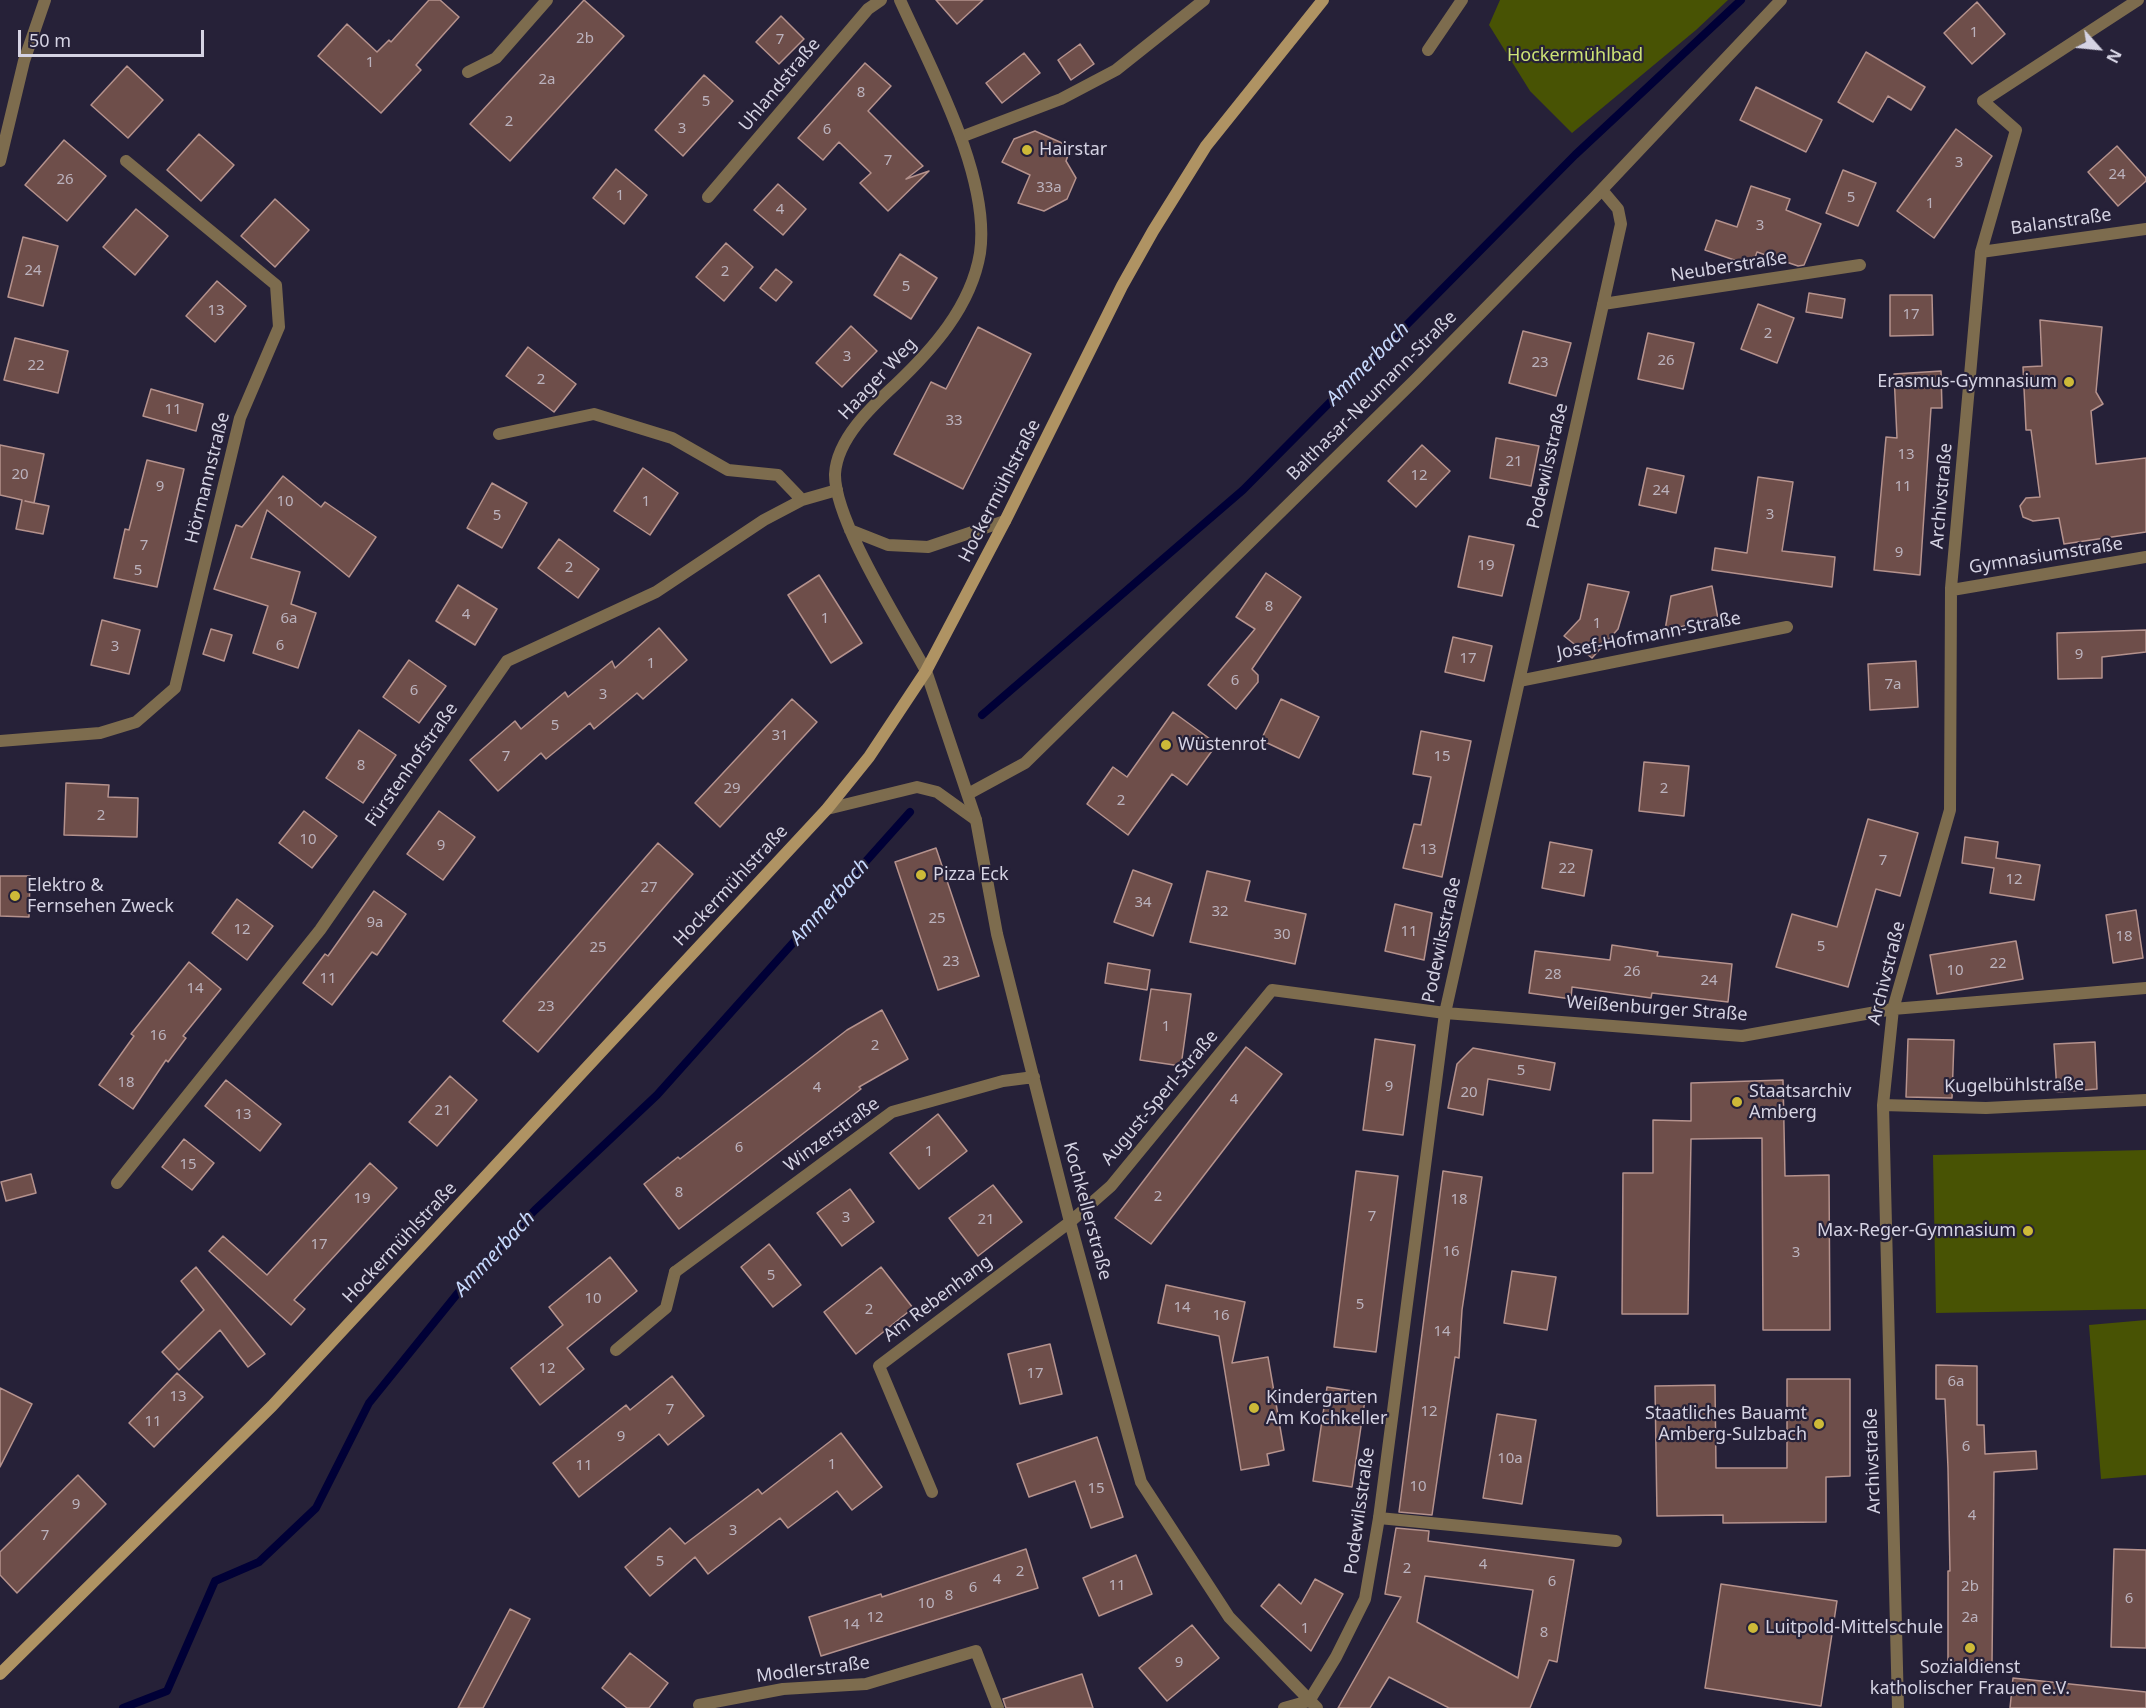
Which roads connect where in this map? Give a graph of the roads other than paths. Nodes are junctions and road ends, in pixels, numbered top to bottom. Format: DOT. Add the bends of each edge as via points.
graph roads {
  1 [pos="45,0"];
  2 [pos="547,0"];
  3 [pos="881,0"];
  4 [pos="900,0"];
  5 [pos="1204,0"];
  6 [pos="1323,0"];
  7 [pos="1462,0"];
  8 [pos="1782,0"];
  9 [pos="2138,0"];
  10 [pos="1428,50"];
  11 [pos="468,72"];
  12 [pos="961,137"];
  13 [pos="126,160"];
  14 [pos="0,161"];
  15 [pos="1602,190"];
  16 [pos="708,197"];
  17 [pos="2146,229"];
  18 [pos="1982,252"];
  19 [pos="1860,265"];
  20 [pos="1603,304"];
  21 [pos="499,434"];
  22 [pos="837,490"];
  23 [pos="802,500"];
  24 [pos="1005,521"];
  25 [pos="850,531"];
  26 [pos="2146,557"];
  27 [pos="1952,590"];
  28 [pos="1787,627"];
  29 [pos="926,671"];
  30 [pos="1519,681"];
  31 [pos="0,741"];
  32 [pos="968,794"];
  33 [pos="827,809"];
  34 [pos="976,820"];
  35 [pos="2146,988"];
  36 [pos="1272,990"];
  37 [pos="1893,1009"];
  38 [pos="1444,1013"];
  39 [pos="1034,1077"];
  40 [pos="2146,1100"];
  41 [pos="1883,1105"];
  42 [pos="117,1183"];
  43 [pos="1070,1222"];
  44 [pos="616,1350"];
  45 [pos="932,1492"];
  46 [pos="1379,1518"];
  47 [pos="1617,1541"];
  48 [pos="0,1674"];
  49 [pos="1313,1705"];
  50 [pos="699,1706"];
  51 [pos="998,1708"];
  52 [pos="1284,1708"];
  53 [pos="1898,1708"];
  1 -- 14 [label="street" via="24,61"];
  2 -- 11 [label="street" via="496,58"];
  3 -- 16 [label="street, Uhlandstraße" via="868,9"];
  4 -- 12 [label="street, Haager Weg"];
  5 -- 12 [label="street" via="1116,70 1061,99"];
  6 -- 24 [label="main road, Hockermühlstraße" via="1206,146 1153,231"];
  7 -- 10 [label="street"];
  8 -- 15 [label="street, Balthasar-Neumann-Straße"];
  9 -- 18 [label="street, Archivstraße" via="1983,101 2016,130"];
  12 -- 22 [label="street, Haager Weg" via="979,203 980,253 970,284 944,333 873,406 844,444 835,473"];
  13 -- 31 [label="street, Hörmannstraße" via="276,285 279,327 240,418 175,688 136,722 109,730"];
  15 -- 20 [label="street, Podewilsstraße" via="1618,209 1621,224"];
  15 -- 32 [label="street, Balthasar-Neumann-Straße" via="1416,379 1025,763"];
  17 -- 18 [label="street, Balanstraße"];
  18 -- 27 [label="street, Archivstraße"];
  19 -- 20 [label="street, Neuberstraße"];
  20 -- 30 [label="street, Podewilsstraße"];
  21 -- 23 [label="street" via="594,414 672,438 728,470 778,475"];
  22 -- 23 [label="street, Fürstenhofstraße"];
  22 -- 25 [label="street, Haager Weg"];
  23 -- 42 [label="street, Fürstenhofstraße" via="764,520 656,592 507,661 320,930"];
  24 -- 25 [label="street" via="928,547 888,545"];
  24 -- 29 [label="main road, Hockermühlstraße"];
  25 -- 29 [label="street, Haager Weg"];
  26 -- 27 [label="street, Gymnasiumstraße"];
  27 -- 37 [label="street, Archivstraße" via="1950,810"];
  28 -- 30 [label="street, Josef-Hofmann-Straße"];
  29 -- 32 [label="street, Kochkellerstraße"];
  29 -- 33 [label="main road, Hockermühlstraße" via="869,757"];
  30 -- 38 [label="street, Podewilsstraße"];
  32 -- 34 [label="street, Kochkellerstraße"];
  33 -- 34 [label="street" via="917,787 937,792"];
  33 -- 48 [label="main road, Hockermühlstraße" via="272,1407"];
  34 -- 39 [label="street, Kochkellerstraße" via="997,934"];
  35 -- 37 [label="street, Weißenburger Straße"];
  36 -- 38 [label="street, Weißenburger Straße"];
  36 -- 43 [label="street, August-Sperl-Straße" via="1110,1186"];
  37 -- 38 [label="street, Weißenburger Straße" via="1742,1036"];
  37 -- 41 [label="street, Archivstraße"];
  38 -- 46 [label="street, Podewilsstraße"];
  39 -- 43 [label="street, Kochkellerstraße"];
  39 -- 44 [label="street, Winzerstraße" via="1003,1081 892,1112 675,1272 666,1308"];
  40 -- 41 [label="street, Kugelbühlstraße" via="1986,1108"];
  41 -- 53 [label="street, Archivstraße"];
  43 -- 45 [label="street, Am Rebenhang" via="879,1366"];
  43 -- 49 [label="street, Kochkellerstraße" via="1141,1482 1229,1617"];
  46 -- 47 [label="street"];
  46 -- 49 [label="street, Podewilsstraße" via="1365,1599"];
  49 -- 52 [label="street"];
  50 -- 51 [label="street, Modlerstraße" via="783,1689 866,1684 976,1651"];
}
